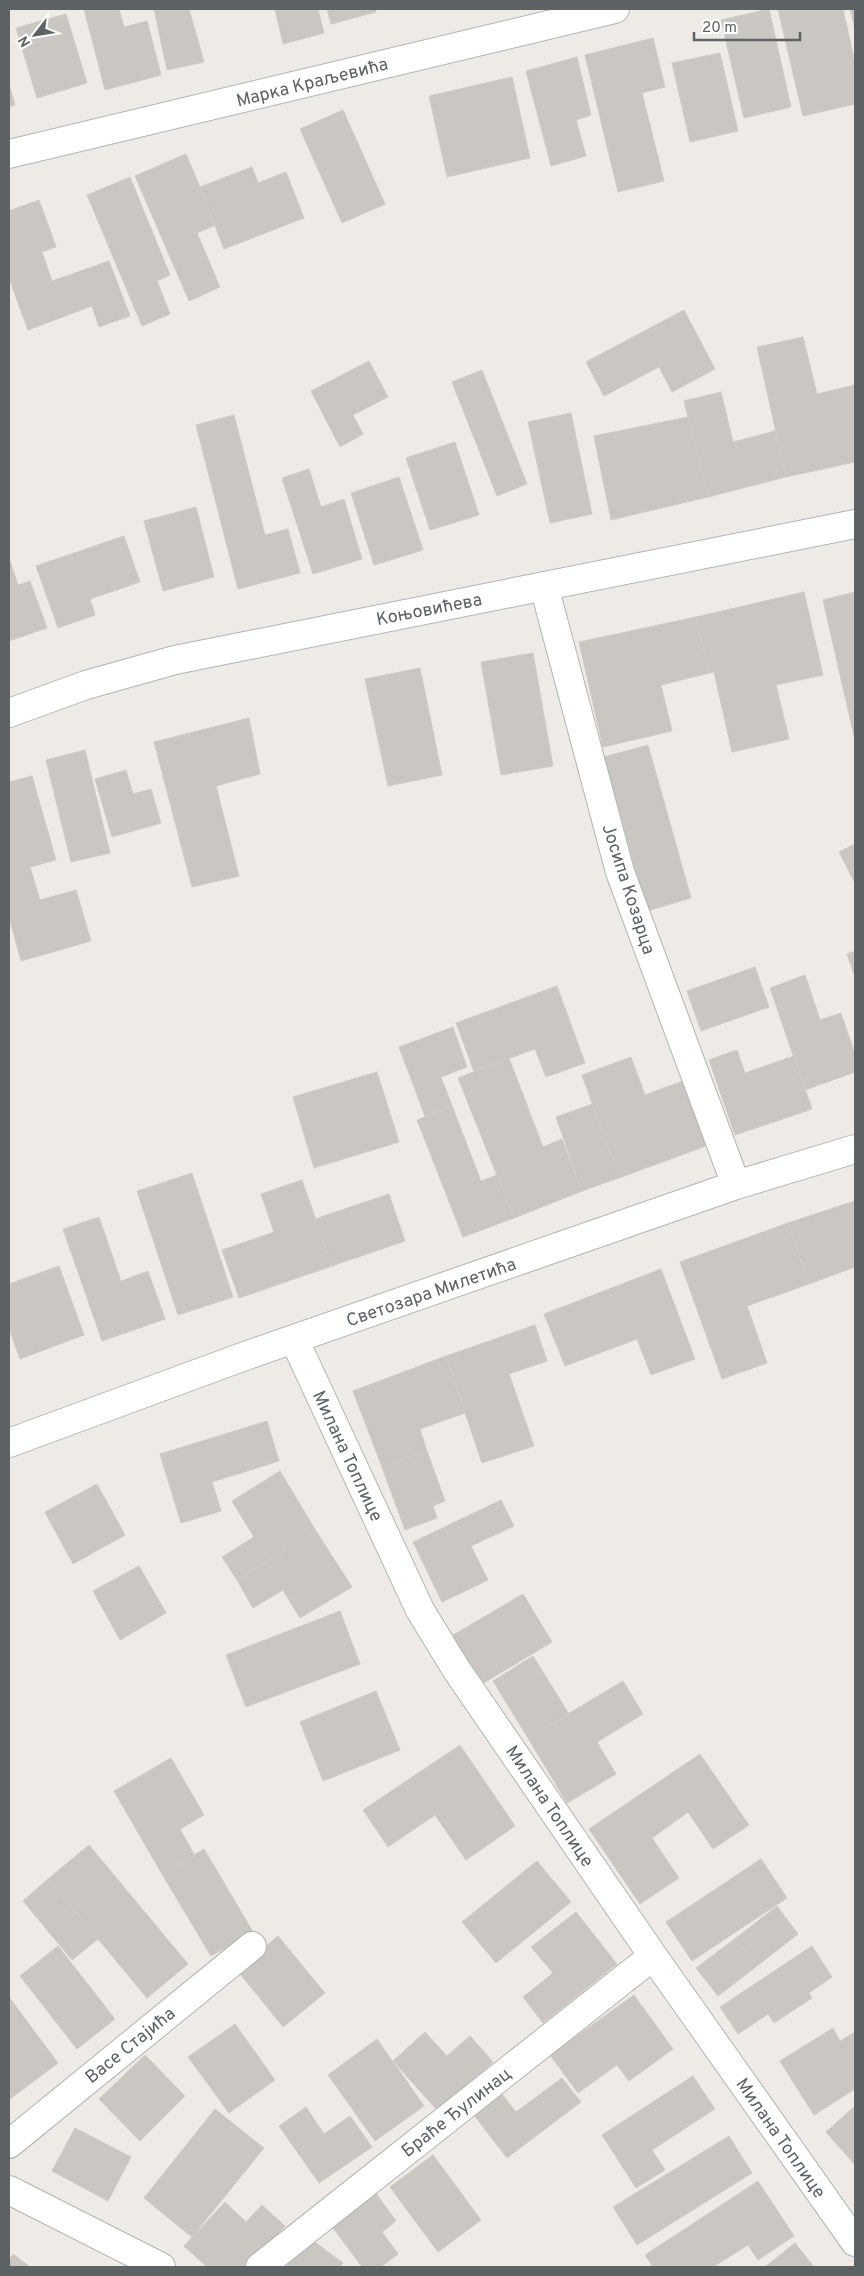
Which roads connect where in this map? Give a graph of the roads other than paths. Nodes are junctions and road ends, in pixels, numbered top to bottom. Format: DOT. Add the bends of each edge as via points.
graph roads {
  1 [pos="615,9"];
  2 [pos="9,154"];
  3 [pos="855,524"];
  4 [pos="544,586"];
  5 [pos="9,713"];
  6 [pos="855,1149"];
  7 [pos="736,1185"];
  8 [pos="294,1340"];
  9 [pos="9,1443"];
  10 [pos="252,1946"];
  11 [pos="653,1956"];
  12 [pos="9,2144"];
  13 [pos="9,2190"];
  14 [pos="855,2242"];
  15 [pos="161,2267"];
  16 [pos="260,2267"];
  1 -- 2 [label="street, Марка Краљевића"];
  3 -- 4 [label="street, Коњовићева"];
  4 -- 5 [label="street, Коњовићева" via="175,660 86,685"];
  4 -- 7 [label="street, Јосипа Козарца" via="620,872"];
  6 -- 7 [label="street, Светозара Милетића"];
  7 -- 8 [label="street, Светозара Милетића"];
  8 -- 9 [label="street, Светозара Милетића"];
  8 -- 11 [label="street, Милана Топлице" via="420,1610 456,1669"];
  10 -- 12 [label="street, Васе Стајића"];
  11 -- 14 [label="street, Милана Топлице"];
  11 -- 16 [label="street, Браће Ђулинац"];
  13 -- 15 [label="street"];
}
